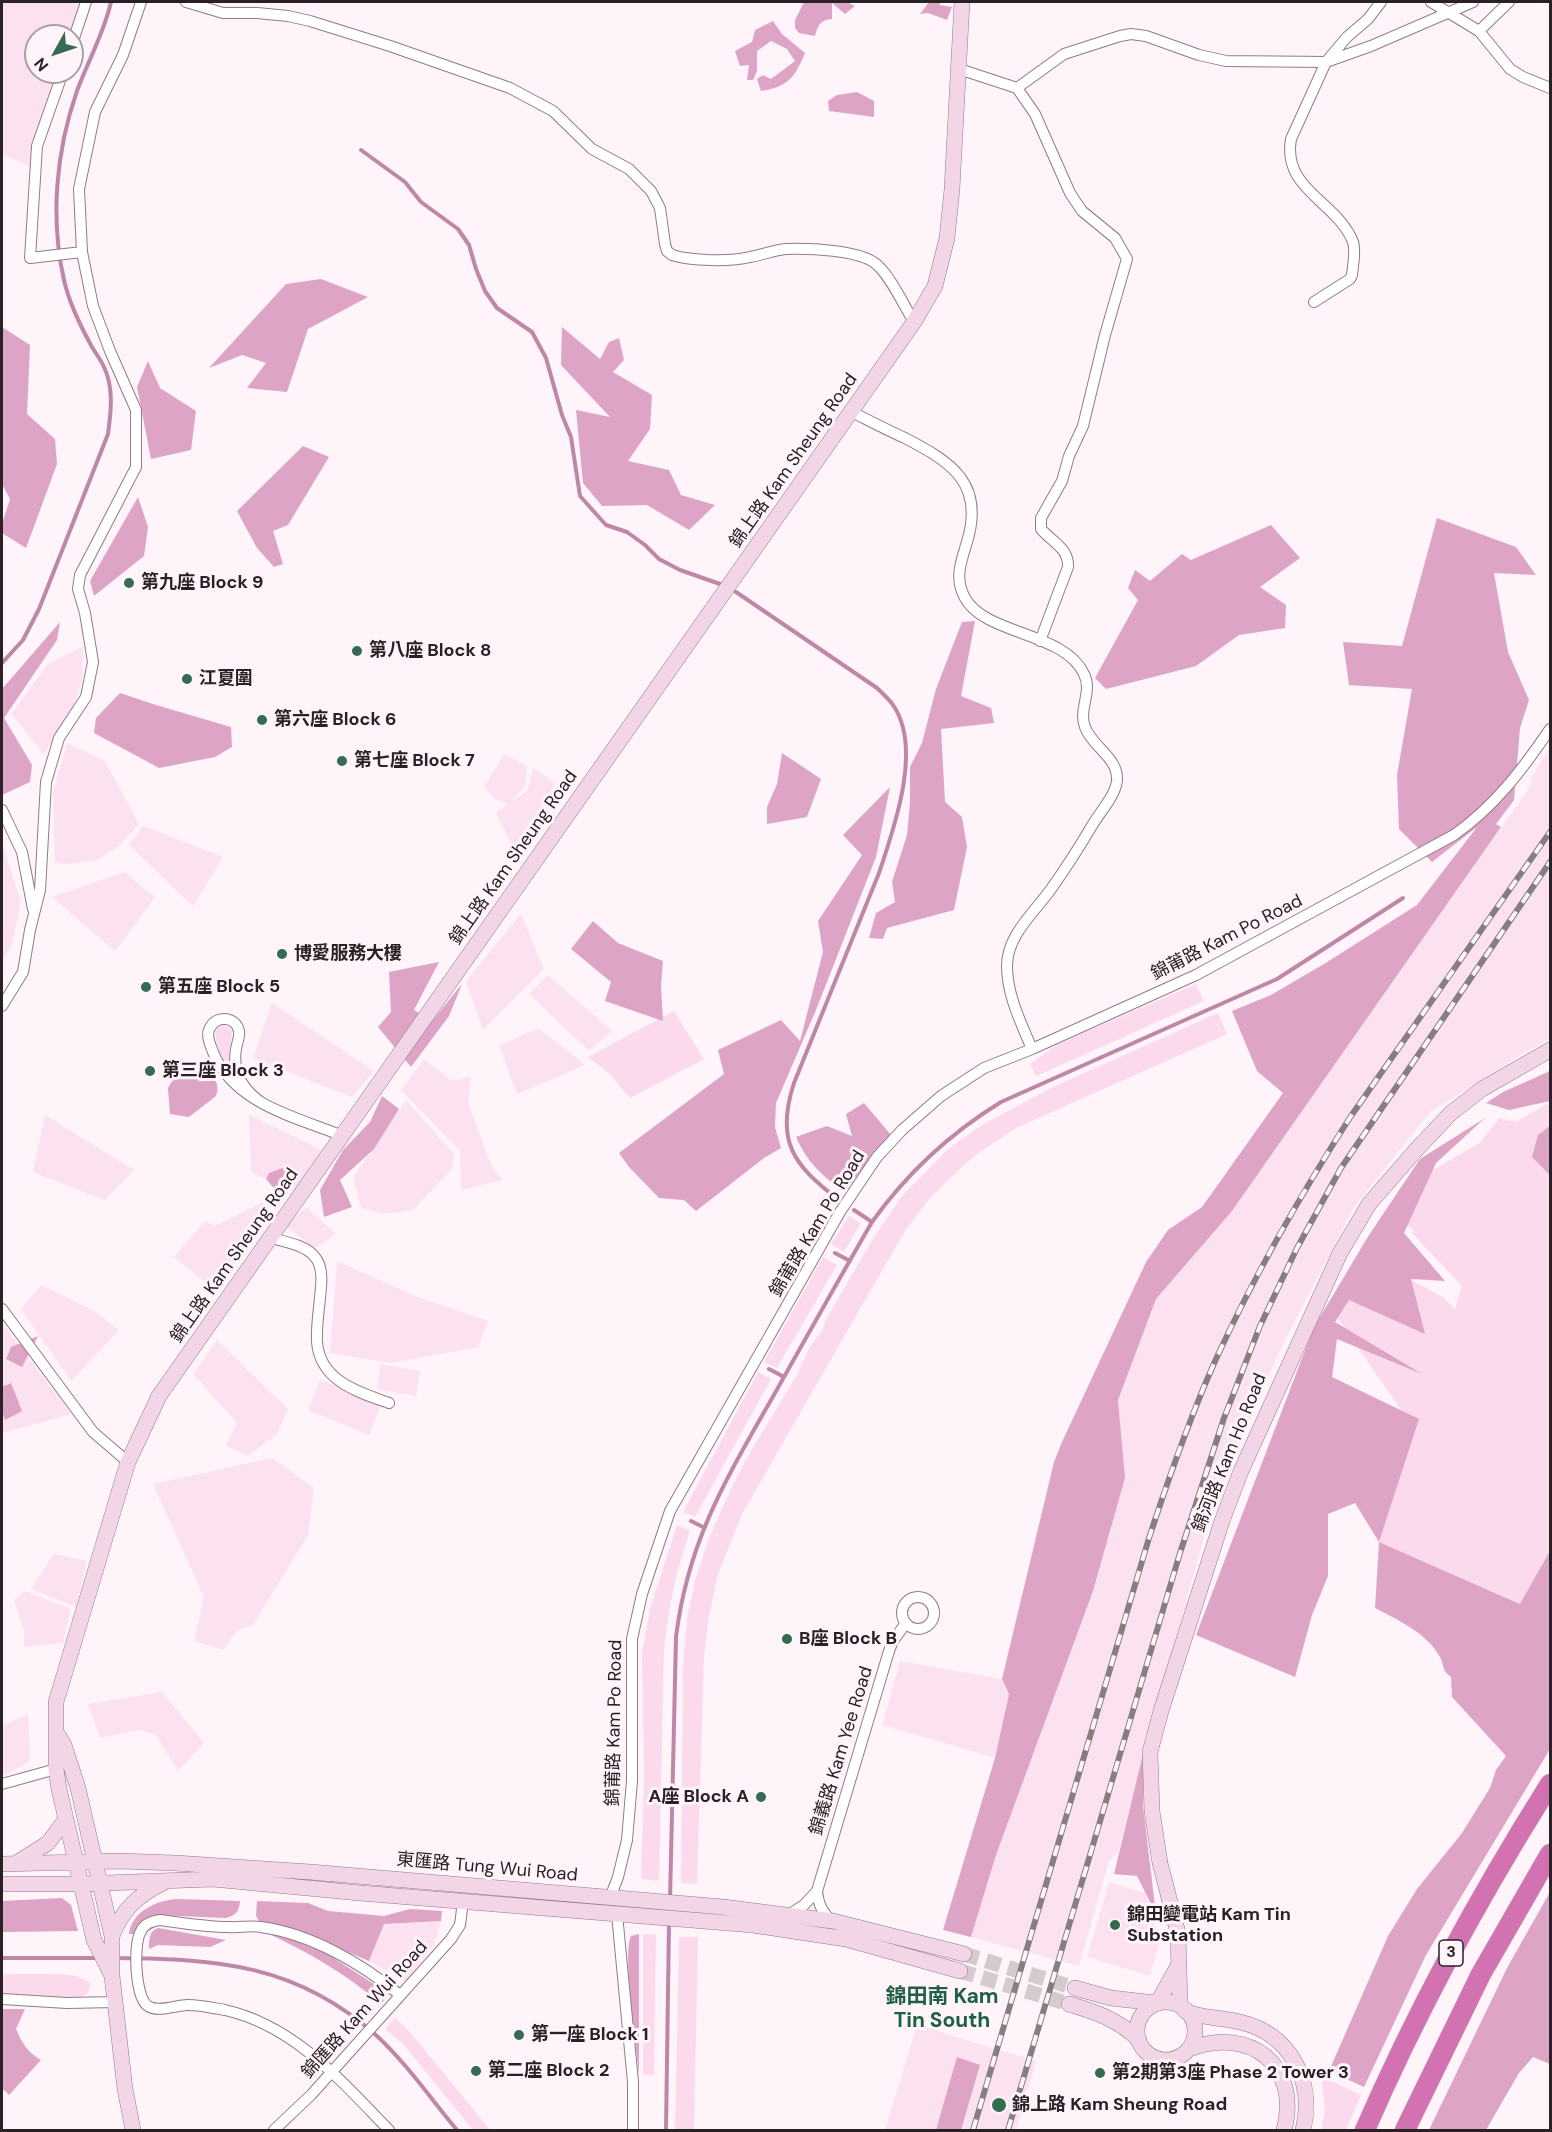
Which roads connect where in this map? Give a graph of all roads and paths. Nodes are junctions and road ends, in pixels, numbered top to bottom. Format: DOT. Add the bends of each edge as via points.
graph roads {
  1 [pos="86,2"];
  2 [pos="141,2"];
  3 [pos="186,2"];
  4 [pos="962,2"];
  5 [pos="1381,2"];
  6 [pos="1431,2"];
  7 [pos="1473,2"];
  8 [pos="1509,2"];
  9 [pos="1448,13"];
  10 [pos="79,24"];
  11 [pos="1479,31"];
  12 [pos="1326,62"];
  13 [pos="959,69"];
  14 [pos="59,84"];
  15 [pos="1551,87"];
  16 [pos="1017,88"];
  17 [pos="82,252"];
  18 [pos="1314,302"];
  19 [pos="914,322"];
  20 [pos="852,412"];
  21 [pos="1040,641"];
  22 [pos="1551,729"];
  23 [pos="2,810"];
  24 [pos="34,912"];
  25 [pos="2,1006"];
  26 [pos="1032,1049"];
  27 [pos="1551,1050"];
  28 [pos="262,1103"];
  29 [pos="343,1136"];
  30 [pos="272,1238"];
  31 [pos="2,1309"];
  32 [pos="389,1403"];
  33 [pos="128,1462"];
  34 [pos="906,1623"];
  35 [pos="56,1731"];
  36 [pos="56,1769"];
  37 [pos="2,1784"];
  38 [pos="1551,1784"];
  39 [pos="66,1819"];
  40 [pos="1551,1854"];
  41 [pos="96,1861"];
  42 [pos="75,1862"];
  43 [pos="8,1864"];
  44 [pos="165,1881"];
  45 [pos="101,1883"];
  46 [pos="2,1884"];
  47 [pos="80,1884"];
  48 [pos="817,1891"];
  49 [pos="463,1901"];
  50 [pos="616,1904"];
  51 [pos="790,1914"];
  52 [pos="833,1921"];
  53 [pos="112,1936"];
  54 [pos="964,1954"];
  55 [pos="1178,1966"];
  56 [pos="960,1971"];
  57 [pos="113,1981"];
  58 [pos="1075,1988"];
  59 [pos="400,1995"];
  60 [pos="2,1999"];
  61 [pos="116,2002"];
  62 [pos="1157,2002"];
  63 [pos="1069,2004"];
  64 [pos="1183,2009"];
  65 [pos="1139,2040"];
  66 [pos="1189,2049"];
  67 [pos="332,2072"];
  68 [pos="133,2130"];
  69 [pos="274,2130"];
  70 [pos="389,2130"];
  71 [pos="633,2130"];
  72 [pos="1284,2130"];
  73 [pos="1303,2130"];
  74 [pos="1365,2130"];
  75 [pos="1405,2130"];
  1 -- 10 [label="street"];
  2 -- 17 [label="street" via="123,55 95,112 79,189"];
  3 -- 19 [label="street" via="224,13 257,13 310,21 510,88 554,111 592,149 629,169 651,191 660,208 667,251 672,255 747,258 785,249 860,255 885,273"];
  4 -- 13 [label="main road, 錦上路 Kam Sheung Road"];
  5 -- 12 [label="street"];
  6 -- 9 [label="street"];
  7 -- 9 [label="street"];
  8 -- 11 [label="street"];
  9 -- 11 [label="street"];
  9 -- 12 [label="street"];
  11 -- 15 [label="street" via="1510,69"];
  12 -- 16 [label="street" via="1226,61 1131,34 1064,54"];
  12 -- 18 [label="street" via="1291,139 1289,153 1294,171 1335,215 1354,244 1350,279"];
  13 -- 16 [label="street"];
  13 -- 19 [label="main road, 錦上路 Kam Sheung Road" via="947,238 935,286"];
  14 -- 17 [label="street" via="37,146 30,258"];
  16 -- 21 [label="street" via="1035,114 1070,193 1082,211 1115,238 1127,259 1083,426 1062,481 1041,518 1041,529 1064,550 1069,561"];
  17 -- 24 [label="street" via="93,306 136,410 136,467 80,575 78,589 93,662 86,697 58,738 46,782 40,890"];
  19 -- 20 [label="main road, 錦上路 Kam Sheung Road"];
  20 -- 21 [label="street" via="931,452 958,473 972,505 971,528 958,572 963,595 979,614"];
  20 -- 29 [label="main road, 錦上路 Kam Sheung Road"];
  21 -- 26 [label="street" via="1057,647 1083,671 1088,688 1083,710 1085,728 1113,765 1117,781 1074,856 1020,928 1008,956 1012,996"];
  22 -- 26 [label="street, 錦莆路 Kam Po Road" via="1509,786 1454,835 1196,975"];
  23 -- 24 [label="street" via="22,852"];
  24 -- 25 [label="street" via="23,972"];
  26 -- 50 [label="street, 錦莆路 Kam Po Road" via="961,1081 902,1130 877,1157 840,1212 670,1511 642,1594 632,1639 632,1780"];
  27 -- 55 [label="main road, 錦河路 Kam Ho Road" via="1482,1089 1451,1113 1369,1204 1340,1253 1241,1471 1150,1752 1152,1811 1160,1863 1175,1917"];
  28 -- 28 [label="street" via="236,1086 216,1059 208,1036 212,1023 218,1019 237,1025 238,1076 245,1089"];
  28 -- 29 [label="street"];
  29 -- 30 [label="main road, 錦上路 Kam Sheung Road"];
  30 -- 32 [label="street" via="307,1250 320,1266 317,1340 325,1368 353,1390"];
  30 -- 33 [label="main road, 錦上路 Kam Sheung Road" via="159,1396"];
  31 -- 33 [label="street" via="93,1432"];
  33 -- 35 [label="main road, 錦上路 Kam Sheung Road" via="56,1702"];
  34 -- 48 [label="street, 錦義路 Kam Yee Road" via="889,1651"];
  35 -- 36 [label="main road, 錦上路 Kam Sheung Road"];
  35 -- 41 [label="main road, 錦上路 Kam Sheung Road" via="78,1788"];
  36 -- 37 [label="street"];
  36 -- 39 [label="main road, 錦上路 Kam Sheung Road"];
  38 -- 74 [label="highway, 3" via="1454,1947"];
  39 -- 42 [label="main road, 錦上路 Kam Sheung Road"];
  39 -- 43 [label="main road" via="48,1843"];
  40 -- 75 [label="highway, 3" via="1481,1974"];
  41 -- 42 [label="main road, 東匯路 Tung Wui Road"];
  41 -- 45 [label="main road, 錦上路 Kam Sheung Road"];
  41 -- 50 [label="main road, 東匯路 Tung Wui Road" via="310,1872"];
  42 -- 43 [label="main road, 東匯路 Tung Wui Road"];
  42 -- 47 [label="main road, 錦上路 Kam Sheung Road"];
  44 -- 45 [label="main road, 東匯路 Tung Wui Road"];
  44 -- 49 [label="main road, 東匯路 Tung Wui Road" via="213,1879"];
  44 -- 53 [label="main road" via="132,1902"];
  45 -- 47 [label="main road, 東匯路 Tung Wui Road"];
  45 -- 53 [label="main road, 錦上路 Kam Sheung Road"];
  46 -- 47 [label="main road, 東匯路 Tung Wui Road"];
  47 -- 57 [label="main road, 錦上路 Kam Sheung Road" via="94,1940"];
  48 -- 51 [label="street"];
  48 -- 52 [label="street" via="822,1910"];
  49 -- 50 [label="main road, 東匯路 Tung Wui Road"];
  49 -- 59 [label="street, 錦匯路 Kam Wui Road" via="457,1932"];
  50 -- 51 [label="main road, 東匯路 Tung Wui Road" via="723,1907"];
  50 -- 56 [label="main road, 東匯路 Tung Wui Road" via="720,1923 826,1935"];
  50 -- 71 [label="street, 錦莆路 Kam Po Road" via="633,2082"];
  51 -- 52 [label="main road, 東匯路 Tung Wui Road"];
  52 -- 54 [label="main road, 東匯路 Tung Wui Road"];
  53 -- 57 [label="main road, 錦上路 Kam Sheung Road"];
  55 -- 62 [label="main road"];
  55 -- 64 [label="main road, 錦河路 Kam Ho Road"];
  57 -- 61 [label="main road, 錦上路 Kam Sheung Road"];
  58 -- 62 [label="main road" via="1111,1998"];
  59 -- 67 [label="street, 錦匯路 Kam Wui Road"];
  59 -- 67 [label="street" via="329,1950 259,1926 229,1928 160,1920 151,1921 140,1932 138,1983 148,2006 206,2007 257,2020 288,2036"];
  60 -- 61 [label="street"];
  61 -- 68 [label="main road, 錦上路 Kam Sheung Road"];
  62 -- 64 [label="main road" via="1169,2002"];
  62 -- 65 [label="main road" via="1139,2021"];
  63 -- 65 [label="main road" via="1111,2018"];
  64 -- 66 [label="main road" via="1194,2026"];
  64 -- 73 [label="main road" via="1199,2016 1254,2026 1282,2044 1296,2063 1304,2084"];
  65 -- 66 [label="main road" via="1150,2054 1164,2060 1179,2057"];
  66 -- 72 [label="main road" via="1229,2041 1262,2053 1276,2069 1285,2089"];
  67 -- 69 [label="street, 錦匯路 Kam Wui Road"];
  67 -- 70 [label="street"];
}
